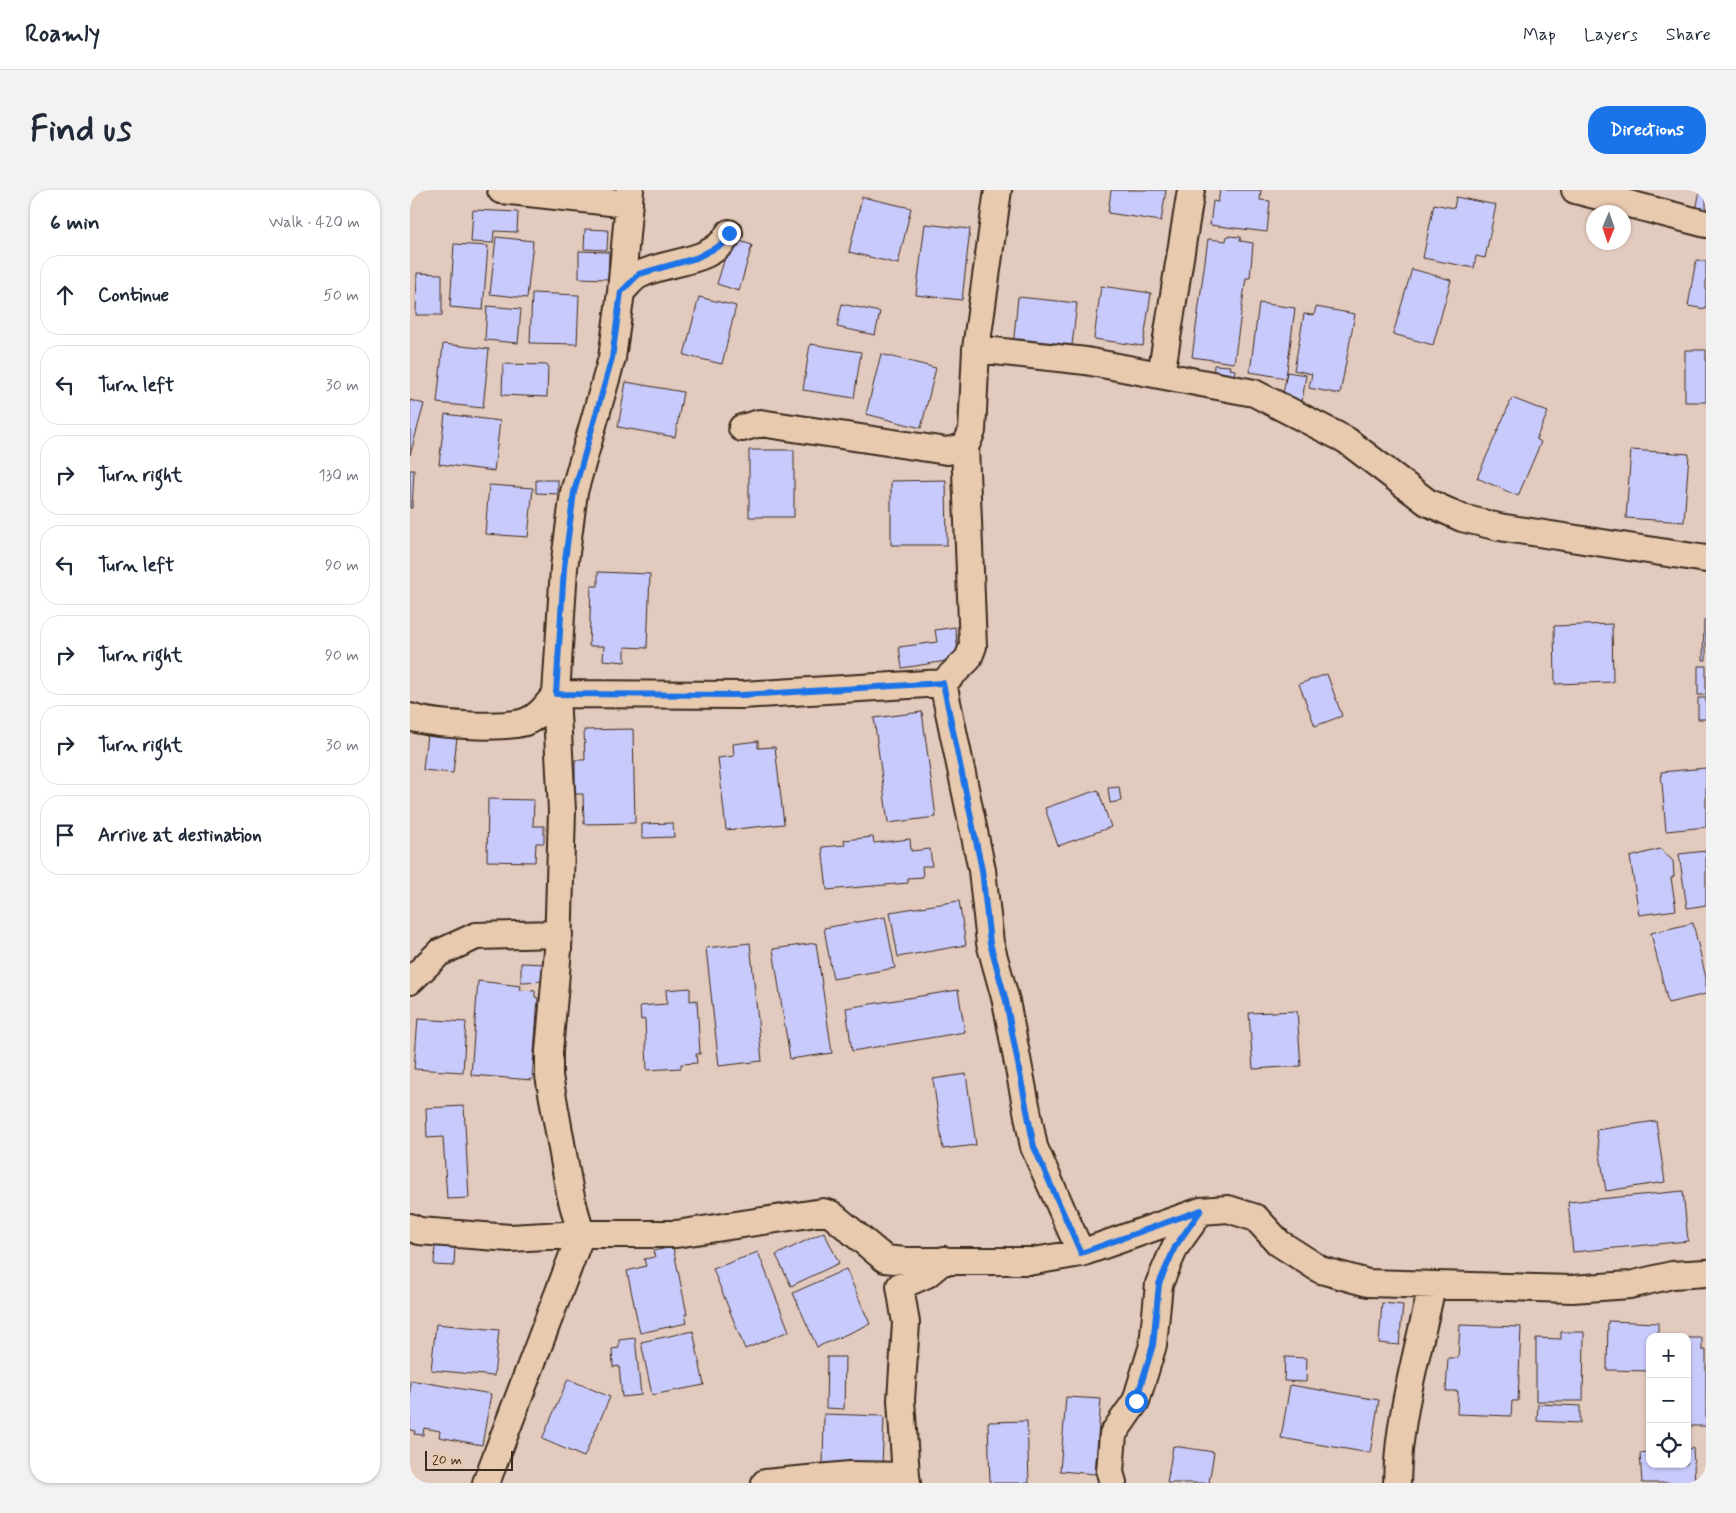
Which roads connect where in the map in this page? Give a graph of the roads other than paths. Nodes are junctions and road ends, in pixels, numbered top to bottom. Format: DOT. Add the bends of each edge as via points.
graph roads {
  1 [pos="501,190"];
  2 [pos="998,190"];
  3 [pos="1191,190"];
  4 [pos="1575,190"];
  5 [pos="629,197"];
  6 [pos="1706,224"];
  7 [pos="729,233"];
  8 [pos="621,292"];
  9 [pos="976,349"];
  10 [pos="1161,375"];
  11 [pos="742,428"];
  12 [pos="966,447"];
  13 [pos="1706,559"];
  14 [pos="943,683"];
  15 [pos="556,694"];
  16 [pos="410,717"];
  17 [pos="559,934"];
  18 [pos="410,981"];
  19 [pos="1201,1210"];
  20 [pos="410,1227"];
  21 [pos="581,1234"];
  22 [pos="1081,1253"];
  23 [pos="944,1260"];
  24 [pos="1706,1273"];
  25 [pos="1432,1287"];
  26 [pos="907,1480"];
  27 [pos="486,1483"];
  28 [pos="765,1483"];
  29 [pos="1113,1483"];
  30 [pos="1398,1483"];
  1 -- 5 [label="street"];
  2 -- 9 [label="street"];
  3 -- 10 [label="street"];
  4 -- 6 [label="street"];
  5 -- 8 [label="street"];
  7 -- 8 [label="street" via="723,244 696,258 639,274"];
  8 -- 15 [label="street" via="612,358 574,492 564,568"];
  9 -- 10 [label="street" via="1086,361"];
  9 -- 12 [label="street" via="972,431"];
  10 -- 13 [label="street" via="1254,393 1346,440 1427,502 1462,518 1499,527"];
  11 -- 12 [label="street" via="760,423 948,451"];
  12 -- 14 [label="street" via="973,646 968,659"];
  14 -- 15 [label="street" via="742,695"];
  14 -- 22 [label="street" via="982,870 990,943 1006,1001 1034,1147"];
  15 -- 16 [label="street" via="543,710 526,722 498,725 423,721"];
  15 -- 17 [label="street" via="562,811"];
  17 -- 18 [label="street" via="476,936 439,953"];
  17 -- 21 [label="street" via="549,1076 570,1193"];
  19 -- 22 [label="street"];
  19 -- 25 [label="street" via="1228,1209 1256,1218 1279,1243 1321,1270 1368,1284"];
  19 -- 29 [label="street" via="1175,1247 1159,1284 1150,1354 1136,1401 1113,1434 1110,1472"];
  20 -- 21 [label="street" via="419,1231 510,1238"];
  21 -- 23 [label="street" via="676,1234 823,1212 831,1214 885,1259"];
  21 -- 27 [label="street"];
  22 -- 23 [label="street" via="1034,1261"];
  23 -- 26 [label="street" via="927,1274 900,1286 906,1323 901,1400"];
  24 -- 25 [label="street" via="1672,1275 1630,1285 1572,1289"];
  25 -- 30 [label="street" via="1410,1389"];
  26 -- 28 [label="street" via="850,1474"];
}
